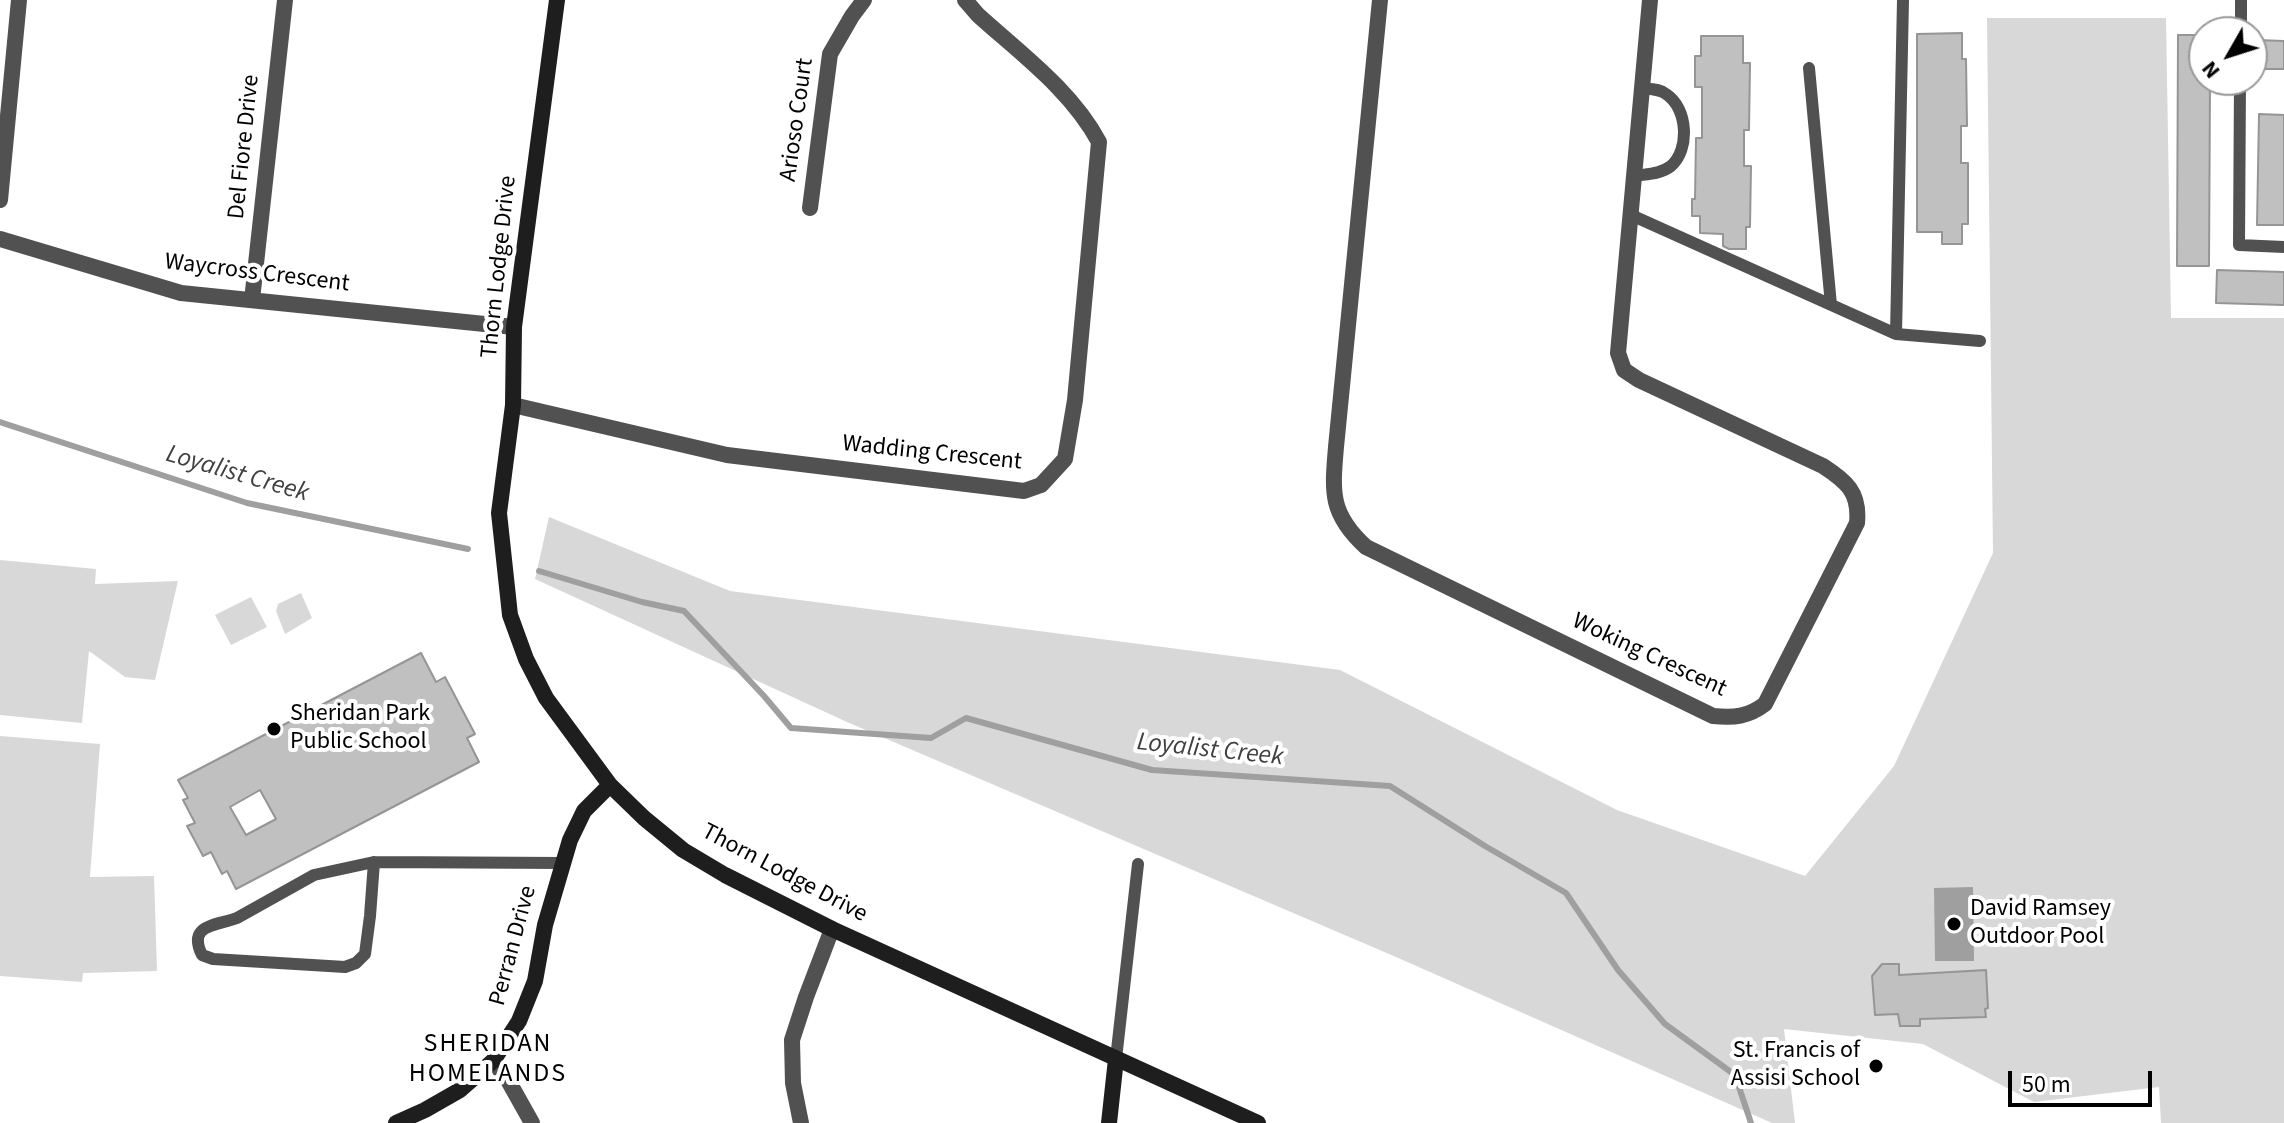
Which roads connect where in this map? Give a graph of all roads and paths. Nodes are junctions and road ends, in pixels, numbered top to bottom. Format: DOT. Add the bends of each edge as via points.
graph roads {
  1 [pos="19,0"];
  2 [pos="285,0"];
  3 [pos="557,0"];
  4 [pos="864,0"];
  5 [pos="965,0"];
  6 [pos="1380,0"];
  7 [pos="1650,0"];
  8 [pos="1903,0"];
  9 [pos="1809,68"];
  10 [pos="1642,88"];
  11 [pos="2240,96"];
  12 [pos="1635,176"];
  13 [pos="0,200"];
  14 [pos="810,208"];
  15 [pos="1631,215"];
  16 [pos="0,239"];
  17 [pos="2284,247"];
  18 [pos="252,300"];
  19 [pos="1831,305"];
  20 [pos="514,327"];
  21 [pos="1896,334"];
  22 [pos="1980,341"];
  23 [pos="513,405"];
  24 [pos="610,785"];
  25 [pos="374,862"];
  26 [pos="563,863"];
  27 [pos="1138,864"];
  28 [pos="832,929"];
  29 [pos="1116,1059"];
  30 [pos="493,1061"];
  31 [pos="396,1123"];
  32 [pos="532,1123"];
  33 [pos="801,1123"];
  34 [pos="1109,1123"];
  35 [pos="1258,1123"];
  1 -- 13 [label="street"];
  2 -- 18 [label="street, Del Fiore Drive"];
  3 -- 20 [label="street, Thorn Lodge Drive"];
  4 -- 14 [label="street, Arioso Court" via="830,54"];
  5 -- 23 [label="street, Wadding Crescent" via="1068,97 1099,142 1075,400 1065,459 1041,485 1024,491 727,455"];
  6 -- 15 [label="street, Woking Crescent" via="1332,490 1338,511 1353,535 1380,554 1713,716 1752,714 1765,704 1857,523 1858,507 1845,481 1823,466 1624,370 1618,353"];
  7 -- 10 [label="street, Woking Crescent"];
  8 -- 21 [label="lane"];
  9 -- 19 [label="lane"];
  10 -- 12 [label="street, Woking Crescent"];
  10 -- 12 [label="lane" via="1663,91 1673,100 1683,121 1683,146 1667,169"];
  11 -- 17 [label="lane" via="2239,245"];
  12 -- 15 [label="street, Woking Crescent"];
  15 -- 19 [label="lane"];
  16 -- 18 [label="street, Waycross Crescent" via="181,293"];
  18 -- 20 [label="street, Waycross Crescent"];
  19 -- 21 [label="lane"];
  20 -- 23 [label="street, Thorn Lodge Drive"];
  21 -- 22 [label="lane"];
  23 -- 24 [label="street, Thorn Lodge Drive" via="499,513 510,615 546,698"];
  24 -- 26 [label="street, Perran Drive" via="584,811"];
  24 -- 28 [label="street, Thorn Lodge Drive" via="683,850"];
  25 -- 25 [label="lane" via="314,875 237,918 211,923 199,934 202,955 345,967 356,963 365,954"];
  25 -- 26 [label="lane"];
  26 -- 30 [label="street, Perran Drive" via="535,981 519,1021"];
  27 -- 29 [label="lane"];
  28 -- 29 [label="street, Thorn Lodge Drive"];
  28 -- 33 [label="street" via="792,1040"];
  29 -- 34 [label="street"];
  29 -- 35 [label="street, Thorn Lodge Drive"];
  30 -- 31 [label="street, Perran Drive" via="460,1090"];
  30 -- 32 [label="street"];
}
